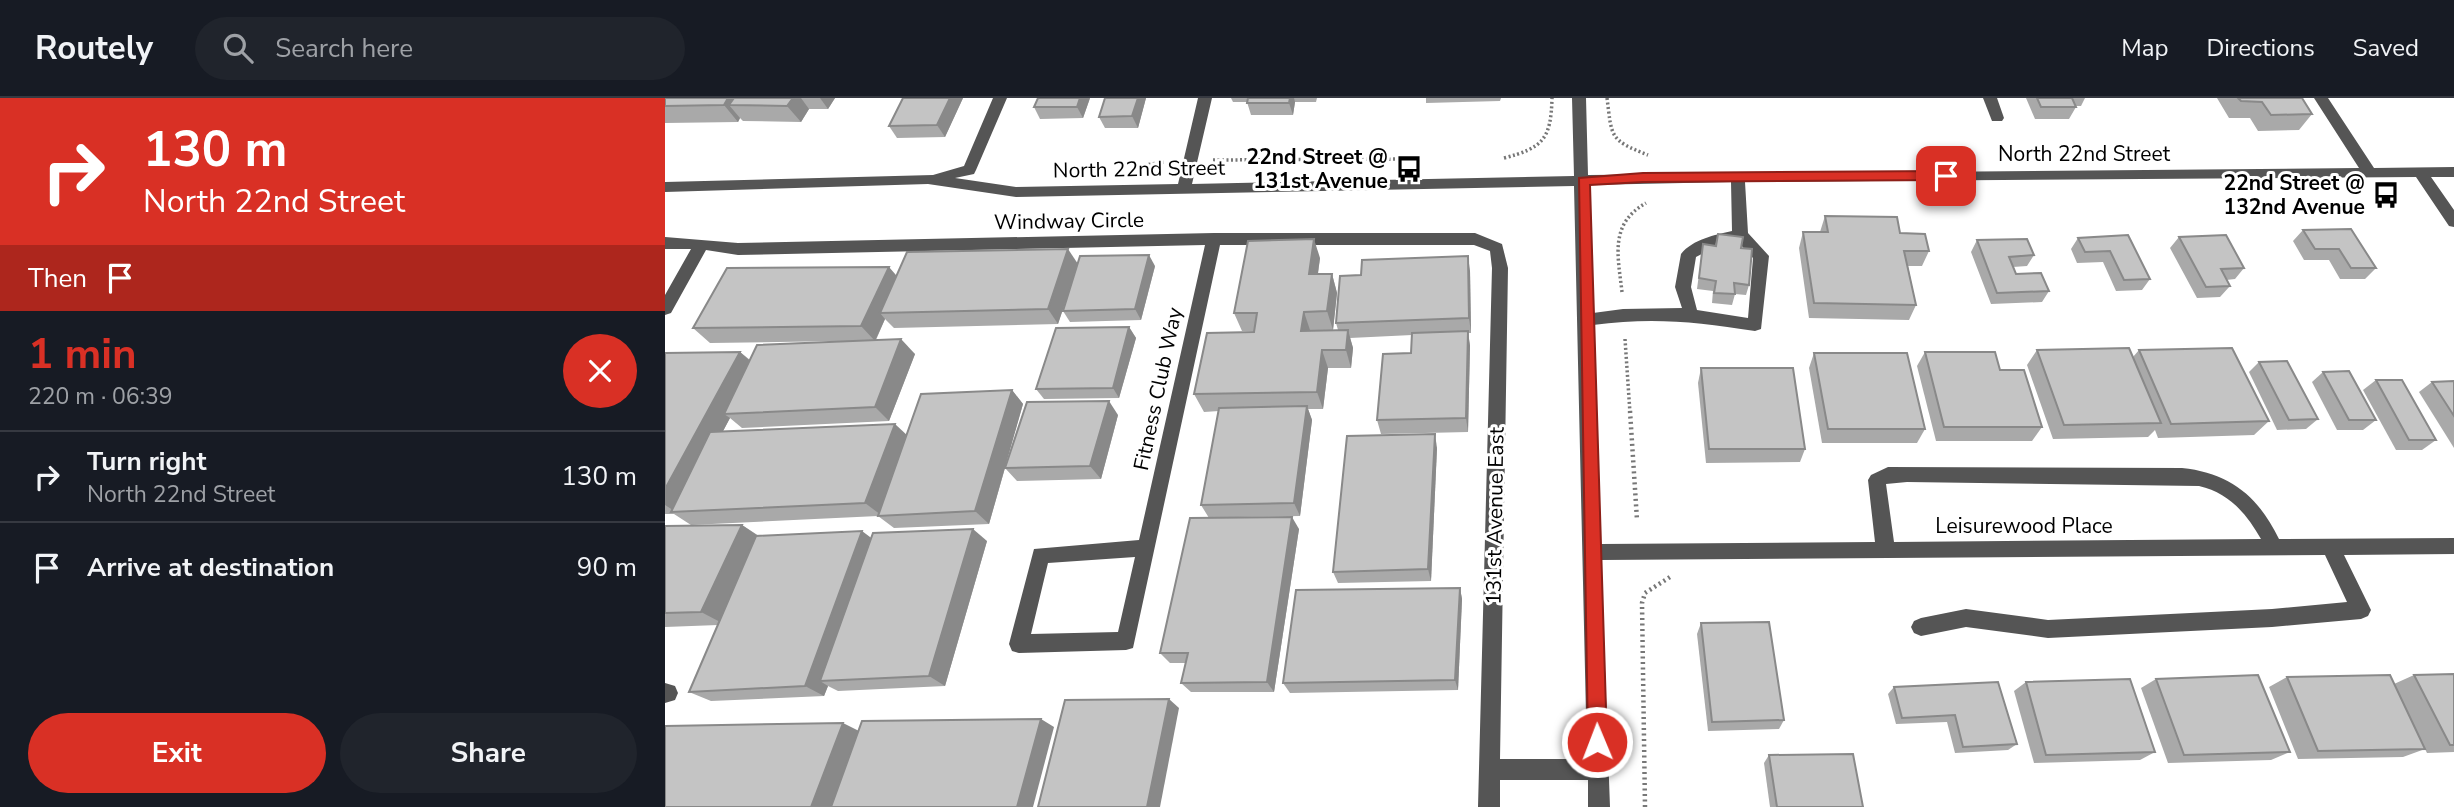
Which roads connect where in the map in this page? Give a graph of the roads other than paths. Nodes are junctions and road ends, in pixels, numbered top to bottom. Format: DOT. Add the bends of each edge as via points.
graph roads {
  1 [pos="1000,98"];
  2 [pos="1205,98"];
  3 [pos="1579,98"];
  4 [pos="1990,98"];
  5 [pos="2321,98"];
  6 [pos="1997,118"];
  7 [pos="2454,172"];
  8 [pos="2370,173"];
  9 [pos="2421,173"];
  10 [pos="1737,177"];
  11 [pos="929,178"];
  12 [pos="1584,181"];
  13 [pos="665,187"];
  14 [pos="1184,189"];
  15 [pos="2454,222"];
  16 [pos="1739,235"];
  17 [pos="1214,239"];
  18 [pos="1475,239"];
  19 [pos="665,243"];
  20 [pos="702,244"];
  21 [pos="1704,290"];
  22 [pos="667,298"];
  23 [pos="1688,311"];
  24 [pos="1587,320"];
  25 [pos="2454,546"];
  26 [pos="2274,547"];
  27 [pos="2330,547"];
  28 [pos="1147,548"];
  29 [pos="1886,550"];
  30 [pos="1594,552"];
  31 [pos="1921,627"];
  32 [pos="1598,769"];
  33 [pos="1490,770"];
  34 [pos="1489,807"];
  35 [pos="1599,807"];
  1 -- 11 [label="street" via="969,170"];
  2 -- 14 [label="street"];
  3 -- 12 [label="street"];
  4 -- 6 [label="street"];
  5 -- 8 [label="street"];
  7 -- 9 [label="street, North 22nd Street"];
  8 -- 9 [label="street, North 22nd Street"];
  8 -- 10 [label="street, North 22nd Street"];
  9 -- 15 [label="street"];
  10 -- 12 [label="street, North 22nd Street"];
  10 -- 16 [label="street"];
  11 -- 13 [label="street, North 22nd Street"];
  11 -- 14 [label="street, North 22nd Street" via="1016,192"];
  12 -- 14 [label="street, North 22nd Street"];
  12 -- 24 [label="street"];
  16 -- 23 [label="street" via="1689,254 1683,287"];
  16 -- 23 [label="street" via="1761,256 1755,325"];
  17 -- 18 [label="street, Windway Circle"];
  17 -- 20 [label="street, Windway Circle" via="738,249"];
  17 -- 28 [label="street, Fitness Club Way"];
  18 -- 33 [label="street, 131st Avenue East" via="1497,248 1500,268"];
  19 -- 20 [label="street, Windway Circle"];
  20 -- 22 [label="street"];
  21 -- 23 [label="street"];
  23 -- 24 [label="street"];
  24 -- 30 [label="street"];
  25 -- 27 [label="street, Leisurewood Place"];
  26 -- 27 [label="street, Leisurewood Place"];
  26 -- 29 [label="street, Leisurewood Place"];
  26 -- 29 [label="street" via="2253,510 2226,485 2211,479 1907,474 1877,480"];
  27 -- 31 [label="street" via="2361,610 2048,629 1966,618"];
  28 -- 28 [label="street, Fitness Club Way" via="1041,555 1019,644 1126,641"];
  29 -- 30 [label="street, Leisurewood Place"];
  30 -- 32 [label="street"];
  32 -- 33 [label="street"];
  32 -- 35 [label="street"];
  33 -- 34 [label="street, 131st Avenue East"];
}
